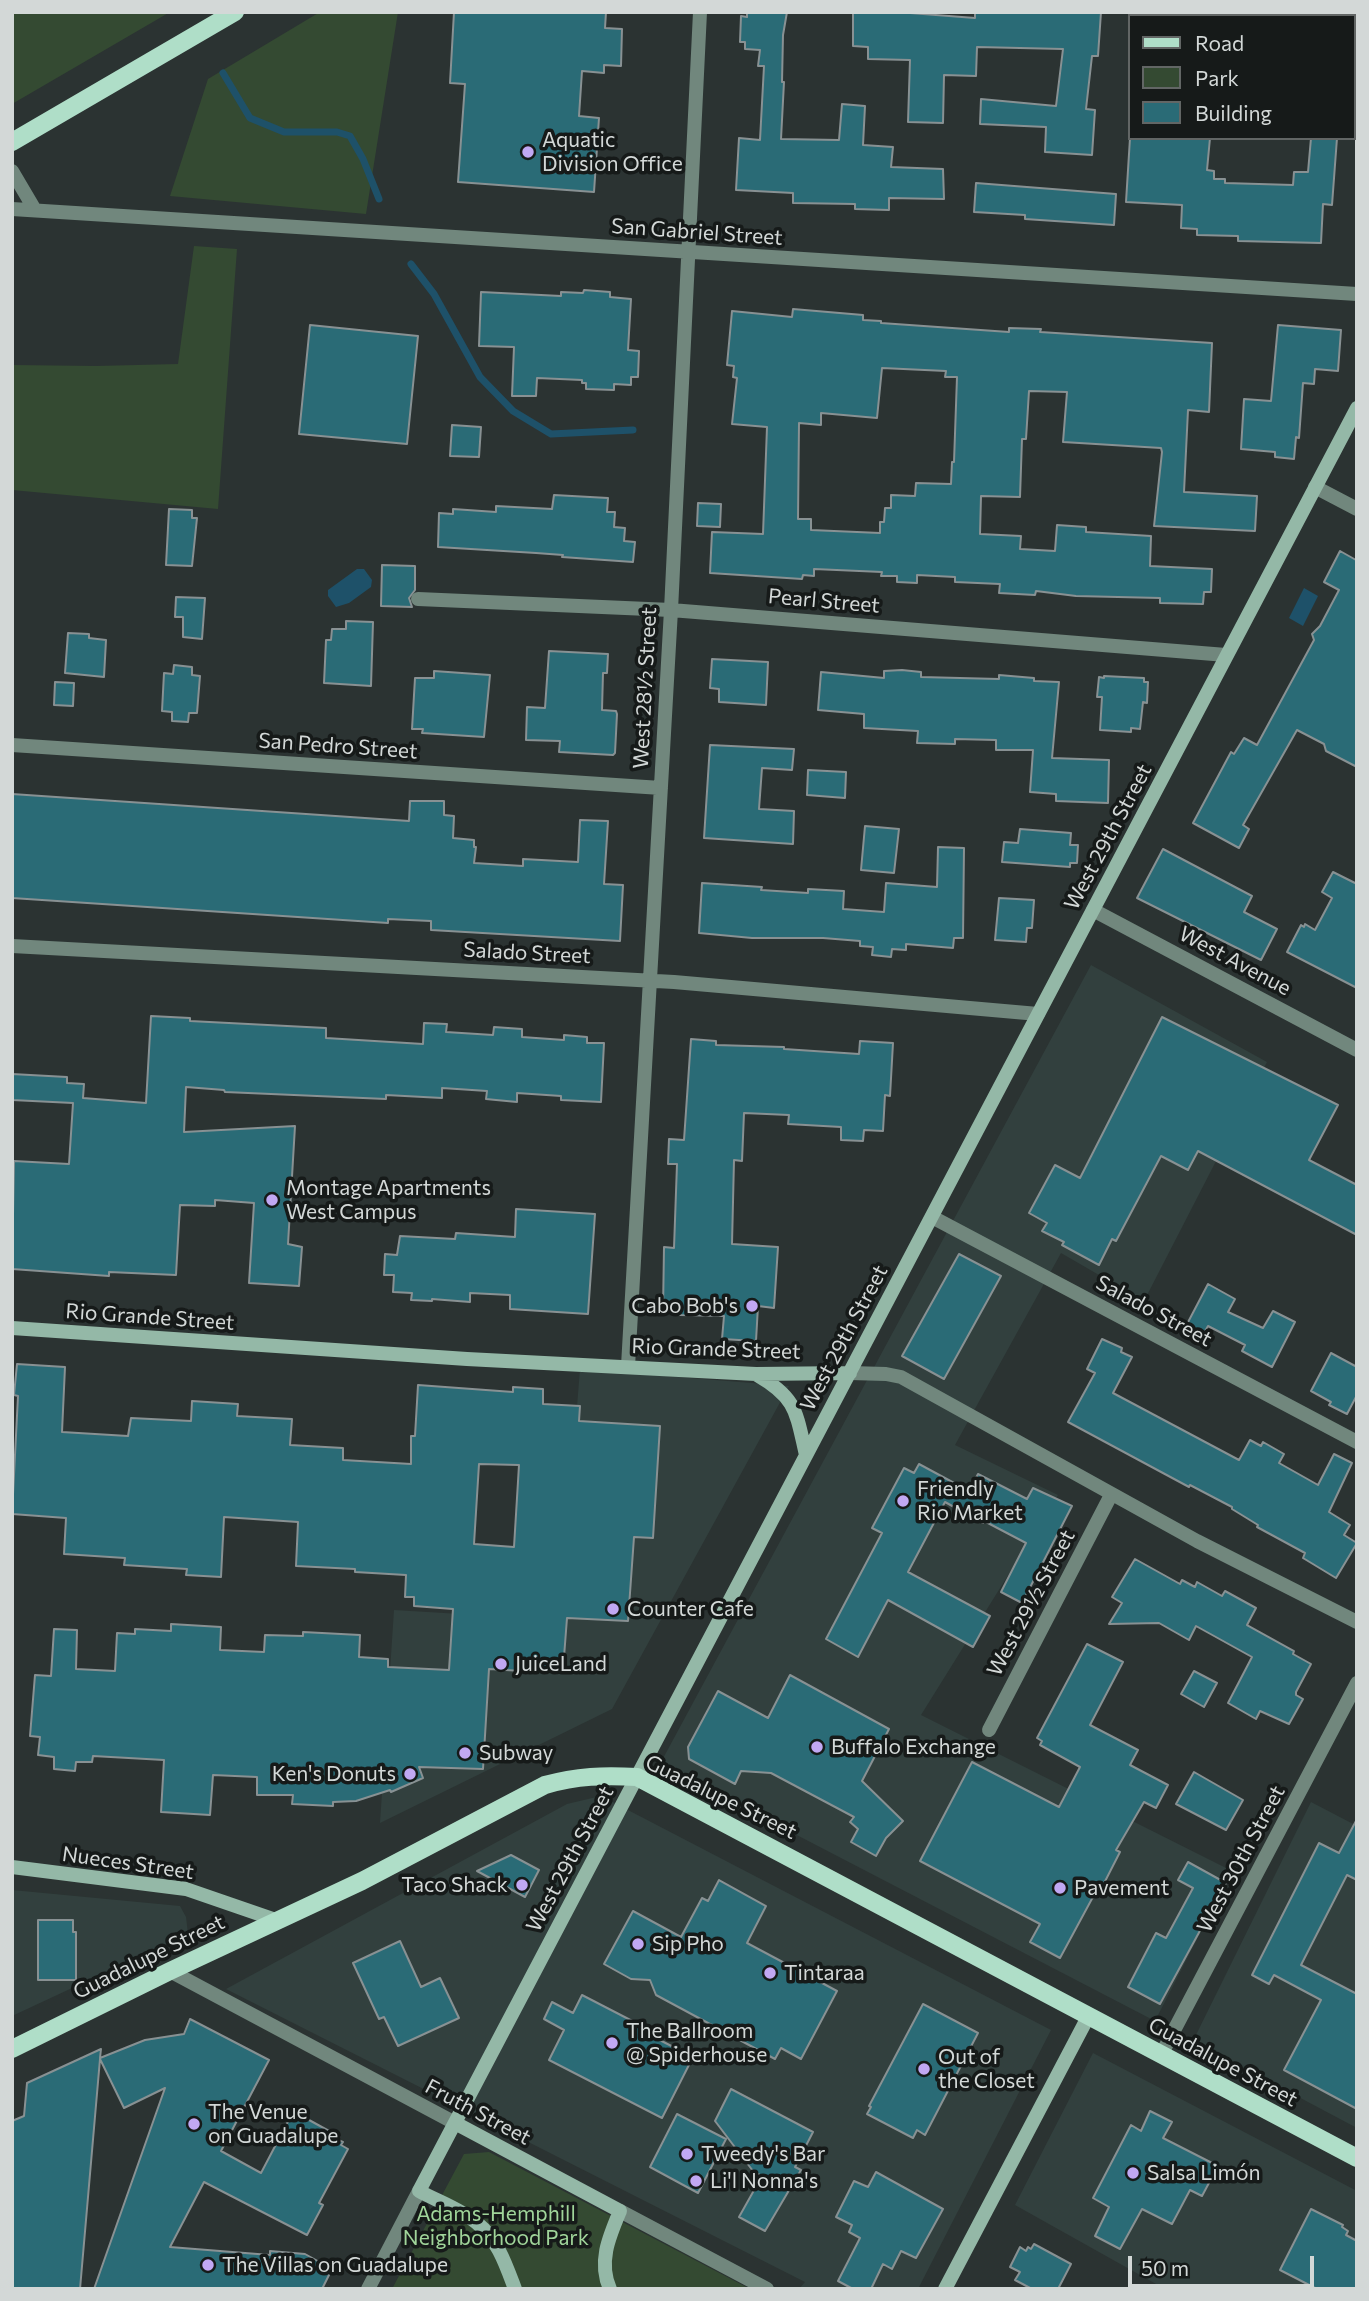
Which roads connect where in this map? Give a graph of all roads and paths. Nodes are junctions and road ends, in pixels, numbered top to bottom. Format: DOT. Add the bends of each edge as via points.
graph roads {
  1 [pos="234,12"];
  2 [pos="701,12"];
  3 [pos="12,142"];
  4 [pos="12,171"];
  5 [pos="12,209"];
  6 [pos="36,210"];
  7 [pos="688,252"];
  8 [pos="1357,294"];
  9 [pos="1357,408"];
  10 [pos="1315,486"];
  11 [pos="1357,509"];
  12 [pos="418,599"];
  13 [pos="671,610"];
  14 [pos="1227,655"];
  15 [pos="12,745"];
  16 [pos="661,788"];
  17 [pos="1093,910"];
  18 [pos="12,946"];
  19 [pos="649,980"];
  20 [pos="1038,1014"];
  21 [pos="1357,1050"];
  22 [pos="932,1217"];
  23 [pos="12,1328"];
  24 [pos="628,1366"];
  25 [pos="850,1373"];
  26 [pos="756,1374"];
  27 [pos="1357,1442"];
  28 [pos="806,1455"];
  29 [pos="1111,1495"];
  30 [pos="1357,1622"];
  31 [pos="1357,1684"];
  32 [pos="989,1730"];
  33 [pos="637,1777"];
  34 [pos="12,1867"];
  35 [pos="276,1920"];
  36 [pos="170,1970"];
  37 [pos="1088,2017"];
  38 [pos="12,2049"];
  39 [pos="1161,2055"];
  40 [pos="455,2123"];
  41 [pos="1357,2158"];
  42 [pos="419,2191"];
  43 [pos="620,2211"];
  44 [pos="368,2289"];
  45 [pos="515,2289"];
  46 [pos="610,2289"];
  47 [pos="767,2289"];
  48 [pos="945,2289"];
  1 -- 3 [label="main road"];
  2 -- 7 [label="street, West 28½ Street"];
  4 -- 6 [label="street"];
  5 -- 6 [label="street, San Gabriel Street"];
  6 -- 7 [label="street, San Gabriel Street"];
  7 -- 8 [label="street, San Gabriel Street"];
  7 -- 13 [label="street, West 28½ Street"];
  9 -- 10 [label="street, West 29th Street"];
  10 -- 11 [label="street"];
  10 -- 14 [label="street, West 29th Street"];
  12 -- 13 [label="street, Pearl Street"];
  13 -- 14 [label="street, Pearl Street"];
  13 -- 16 [label="street, West 28½ Street"];
  14 -- 17 [label="street, West 29th Street"];
  15 -- 16 [label="street, San Pedro Street"];
  16 -- 19 [label="street, West 28½ Street"];
  17 -- 20 [label="street, West 29th Street"];
  17 -- 21 [label="street, West Avenue"];
  18 -- 19 [label="street, Salado Street"];
  19 -- 20 [label="street, Salado Street"];
  19 -- 24 [label="street, West 28½ Street"];
  20 -- 22 [label="street, West 29th Street"];
  22 -- 25 [label="street, West 29th Street"];
  22 -- 27 [label="street, Salado Street"];
  23 -- 24 [label="street, Rio Grande Street"];
  24 -- 26 [label="street, Rio Grande Street"];
  25 -- 26 [label="street, Rio Grande Street"];
  25 -- 28 [label="street, West 29th Street"];
  25 -- 29 [label="street, Rio Grande Street" via="901,1377"];
  26 -- 28 [label="street" via="790,1399"];
  28 -- 33 [label="street, West 29th Street"];
  29 -- 30 [label="street, Rio Grande Street"];
  29 -- 32 [label="street, West 29½ Street"];
  31 -- 39 [label="street, West 30th Street"];
  33 -- 35 [label="main road, Guadalupe Street" via="599,1774 545,1785 362,1881"];
  33 -- 37 [label="main road, Guadalupe Street"];
  33 -- 40 [label="street, West 29th Street"];
  34 -- 35 [label="street, Nueces Street" via="186,1889"];
  35 -- 36 [label="main road, Guadalupe Street"];
  36 -- 38 [label="main road, Guadalupe Street"];
  36 -- 40 [label="street, Fruth Street"];
  37 -- 39 [label="main road, Guadalupe Street"];
  37 -- 48 [label="street"];
  39 -- 41 [label="main road, Guadalupe Street"];
  40 -- 42 [label="street, West 29th Street"];
  40 -- 43 [label="street, Fruth Street"];
  42 -- 44 [label="street, West 29th Street"];
  42 -- 45 [label="street" via="476,2221 490,2235"];
  43 -- 46 [label="street" via="606,2246 605,2277"];
  43 -- 47 [label="street, Fruth Street"];
}
